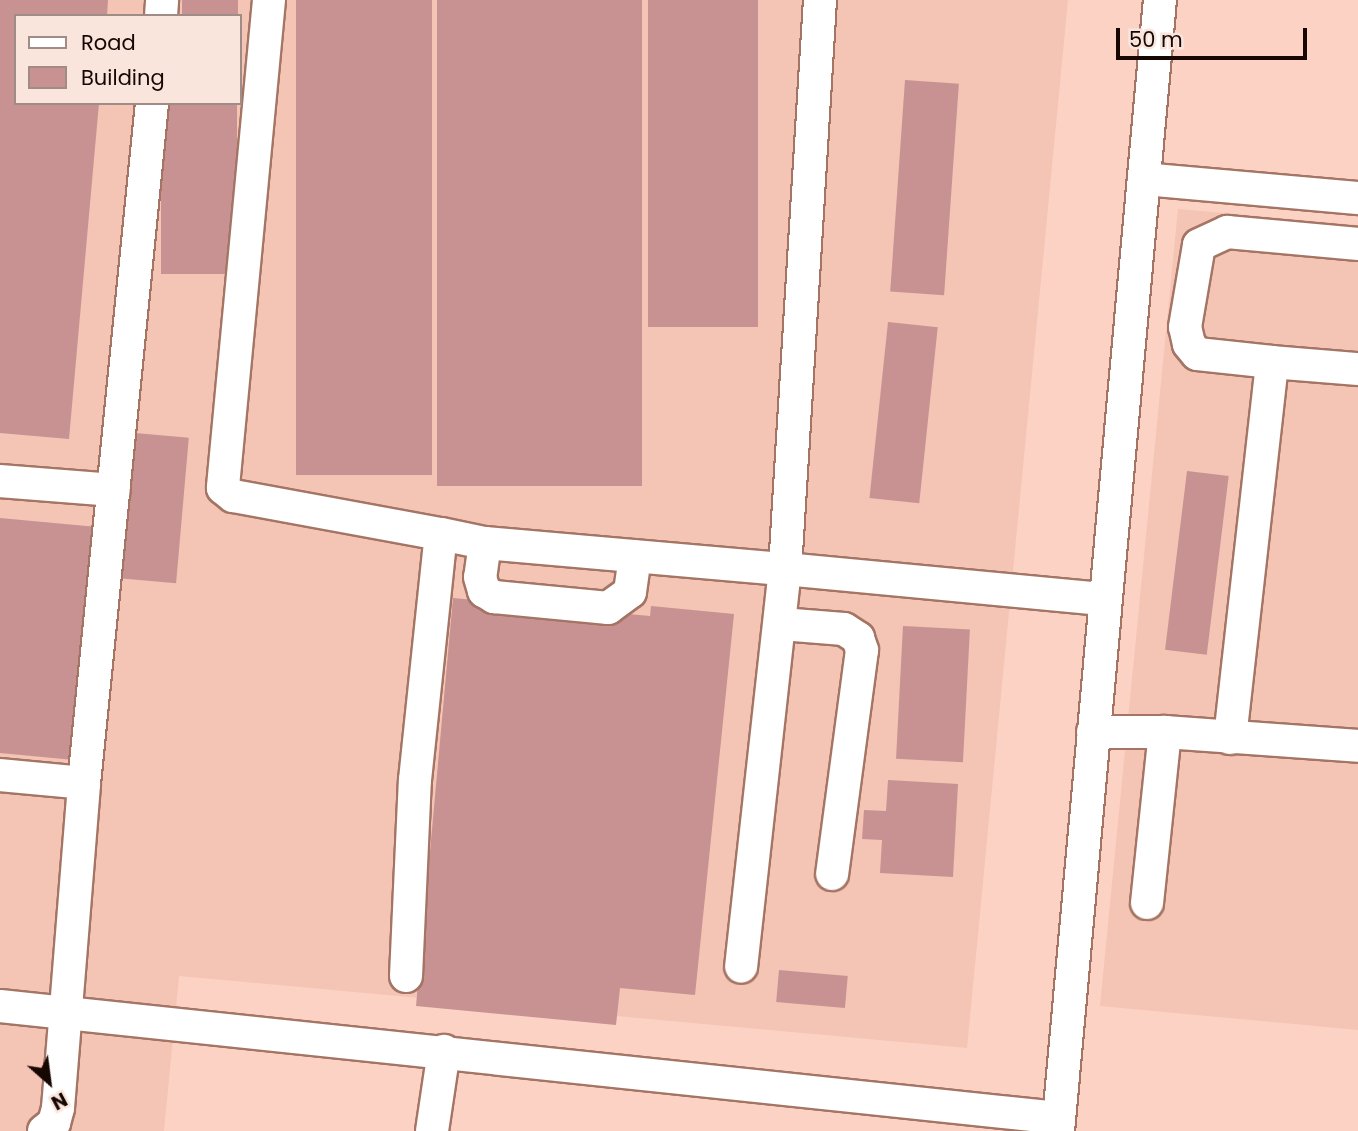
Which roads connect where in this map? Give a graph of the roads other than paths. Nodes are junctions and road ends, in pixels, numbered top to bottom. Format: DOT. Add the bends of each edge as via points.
graph roads {
  1 [pos="269,0"];
  2 [pos="820,0"];
  3 [pos="1160,0"];
  4 [pos="152,105"];
  5 [pos="1144,180"];
  6 [pos="1358,198"];
  7 [pos="1358,243"];
  8 [pos="1272,362"];
  9 [pos="1358,369"];
  10 [pos="0,481"];
  11 [pos="114,489"];
  12 [pos="441,534"];
  13 [pos="485,543"];
  14 [pos="635,556"];
  15 [pos="785,569"];
  16 [pos="1105,599"];
  17 [pos="781,624"];
  18 [pos="1093,732"];
  19 [pos="1165,732"];
  20 [pos="1230,738"];
  21 [pos="1358,746"];
  22 [pos="0,775"];
  23 [pos="84,783"];
  24 [pos="831,874"];
  25 [pos="1147,903"];
  26 [pos="741,967"];
  27 [pos="406,976"];
  28 [pos="0,1006"];
  29 [pos="66,1010"];
  30 [pos="444,1051"];
  31 [pos="1058,1125"];
  32 [pos="44,1131"];
  33 [pos="432,1131"];
  1 -- 12 [label="street" via="223,488 233,496"];
  2 -- 15 [label="street"];
  3 -- 5 [label="street"];
  4 -- 11 [label="street"];
  5 -- 6 [label="street"];
  5 -- 16 [label="street"];
  7 -- 8 [label="street" via="1227,232 1199,245 1185,327 1189,344 1197,354"];
  8 -- 9 [label="street"];
  8 -- 20 [label="street"];
  10 -- 11 [label="street"];
  11 -- 23 [label="street"];
  12 -- 13 [label="street"];
  12 -- 27 [label="street" via="415,780"];
  13 -- 14 [label="street"];
  13 -- 14 [label="street" via="480,577 484,591 494,597 608,608 630,592"];
  14 -- 15 [label="street"];
  15 -- 16 [label="street"];
  15 -- 17 [label="street"];
  16 -- 18 [label="street"];
  17 -- 24 [label="street" via="844,629 858,638 862,650"];
  17 -- 26 [label="street"];
  18 -- 19 [label="street"];
  18 -- 31 [label="street"];
  19 -- 20 [label="street"];
  19 -- 25 [label="street"];
  20 -- 21 [label="street"];
  22 -- 23 [label="street"];
  23 -- 29 [label="street"];
  28 -- 29 [label="street"];
  29 -- 30 [label="street"];
  29 -- 32 [label="street" via="58,1108 54,1123"];
  30 -- 31 [label="street"];
  30 -- 33 [label="street"];
}
